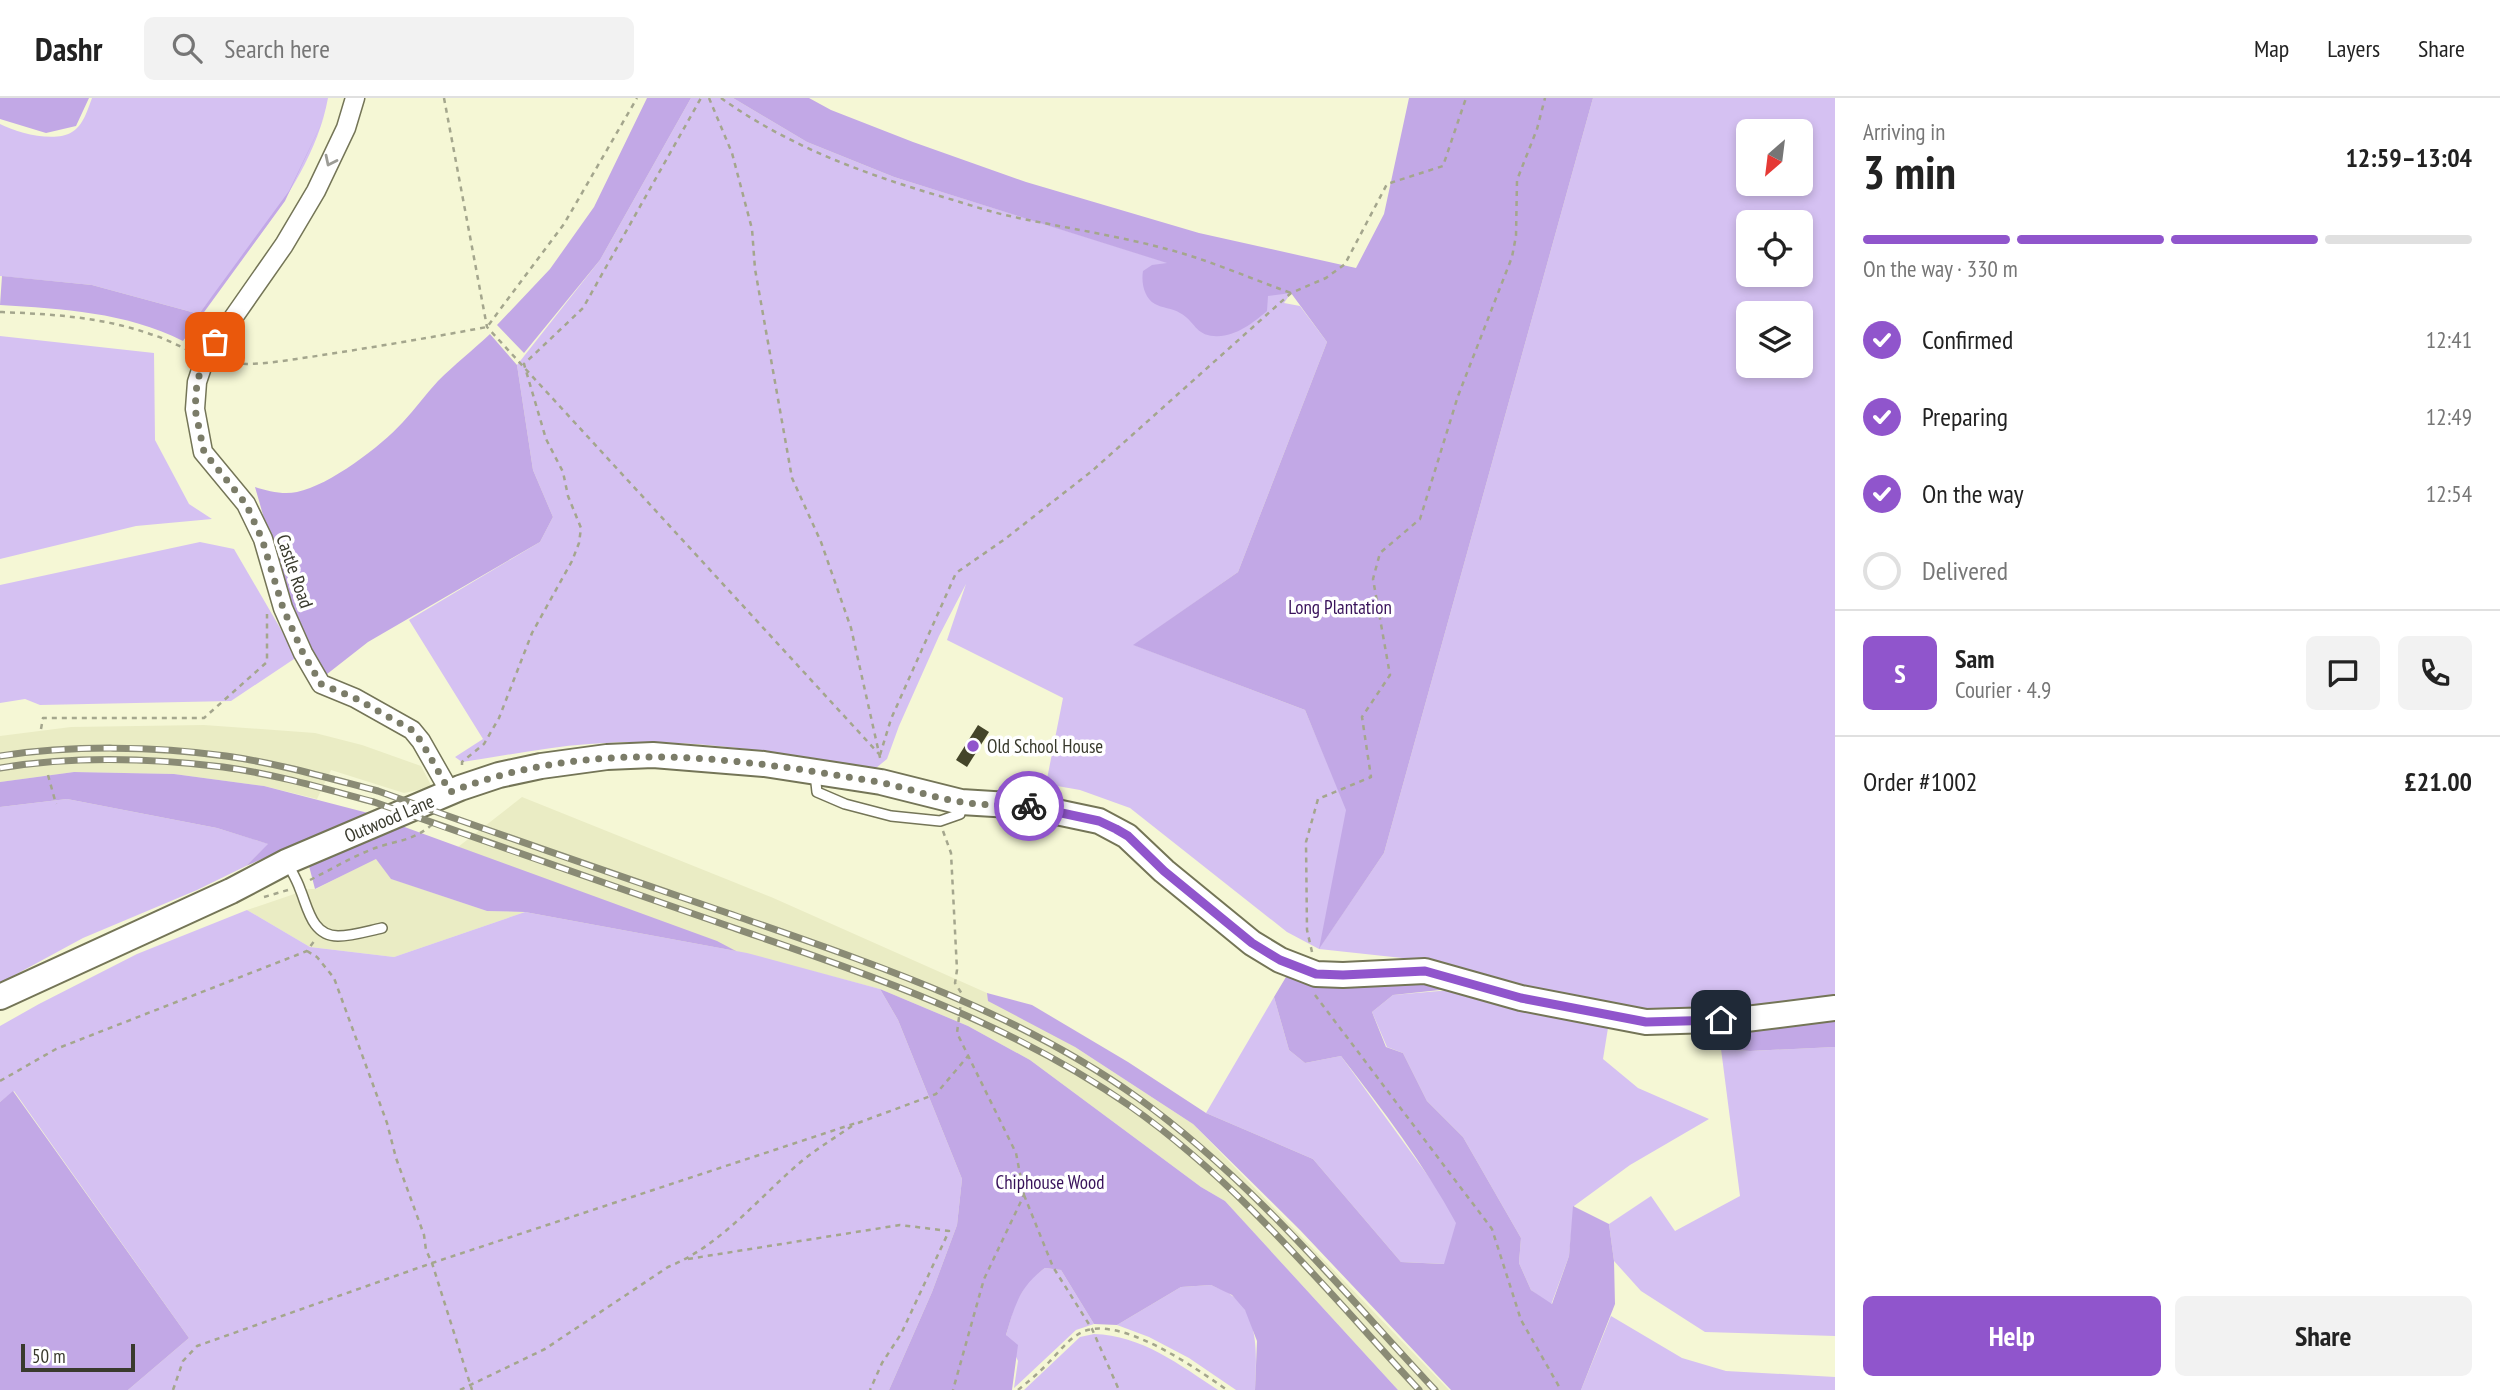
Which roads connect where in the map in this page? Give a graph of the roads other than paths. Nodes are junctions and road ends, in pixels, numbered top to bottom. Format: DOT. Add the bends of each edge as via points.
graph roads {
  1 [pos="355,98"];
  2 [pos="815,773"];
  3 [pos="455,790"];
  4 [pos="961,802"];
  5 [pos="286,862"];
  6 [pos="382,928"];
  7 [pos="0,997"];
  8 [pos="1835,1008"];
  1 -- 3 [label="street, Castle Road, one-way" via="316,191 205,358 195,409 204,452 246,504 283,608 321,684 412,730"];
  2 -- 3 [label="main road, Outwood Lane" via="698,757 630,756 541,766"];
  2 -- 4 [label="main road, Outwood Lane" via="881,782"];
  2 -- 4 [label="lane" via="817,792 891,816 940,821 960,814"];
  3 -- 5 [label="main road, Outwood Lane"];
  4 -- 8 [label="main road, Outwood Lane" via="1063,812 1116,829 1240,934 1265,952 1305,970 1343,975 1425,971 1521,998 1646,1022 1746,1020"];
  5 -- 6 [label="lane" via="320,931 340,936"];
  5 -- 7 [label="main road, Outwood Lane"];
}
